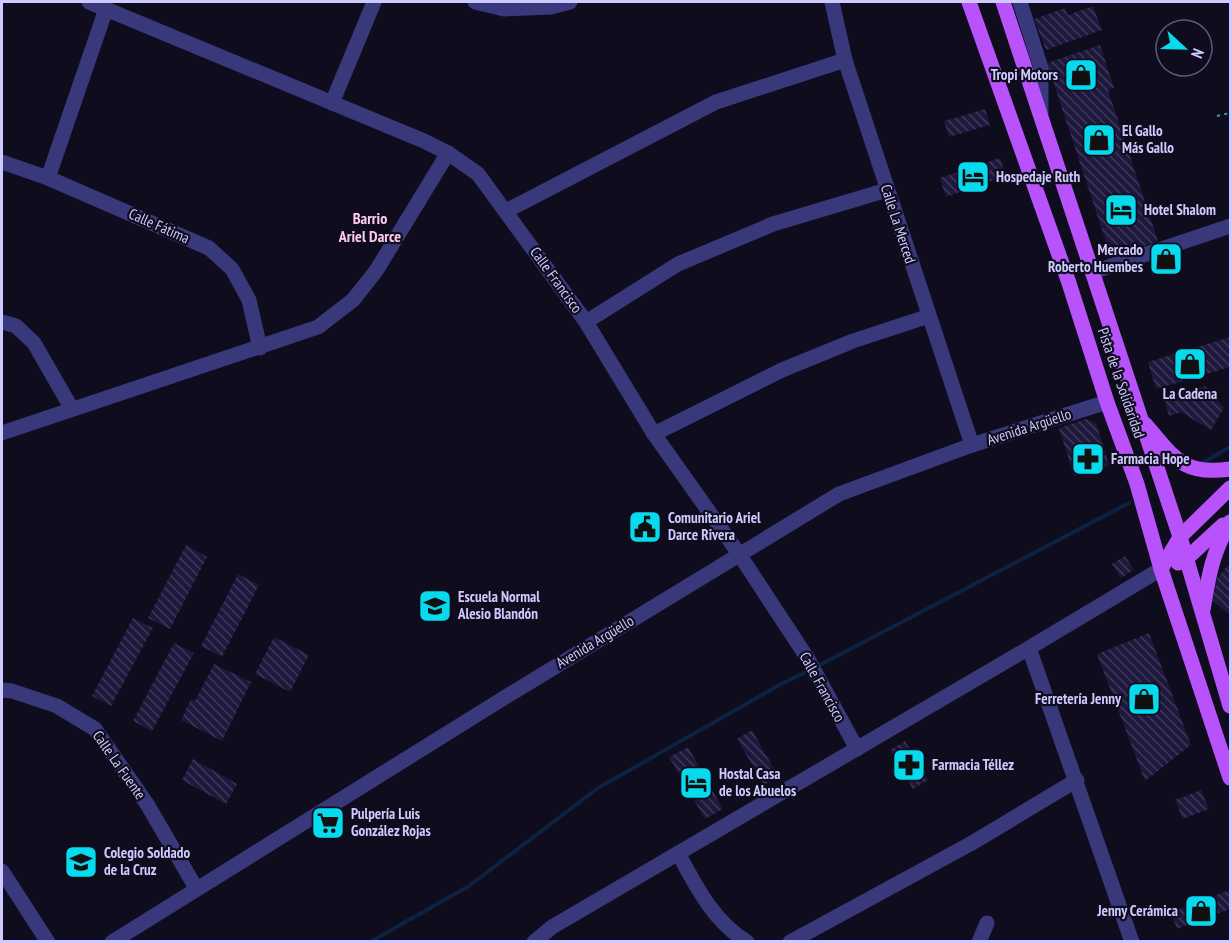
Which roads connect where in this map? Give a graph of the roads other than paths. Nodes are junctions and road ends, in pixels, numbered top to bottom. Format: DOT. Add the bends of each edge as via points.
graph roads {
  1 [pos="89,2"];
  2 [pos="374,2"];
  3 [pos="474,2"];
  4 [pos="570,2"];
  5 [pos="832,2"];
  6 [pos="969,2"];
  7 [pos="1003,2"];
  8 [pos="1020,2"];
  9 [pos="106,9"];
  10 [pos="845,60"];
  11 [pos="332,103"];
  12 [pos="1041,122"];
  13 [pos="448,153"];
  14 [pos="2,162"];
  15 [pos="48,178"];
  16 [pos="886,190"];
  17 [pos="506,211"];
  18 [pos="1230,226"];
  19 [pos="1093,272"];
  20 [pos="929,316"];
  21 [pos="2,321"];
  22 [pos="586,322"];
  23 [pos="260,348"];
  24 [pos="1107,402"];
  25 [pos="72,409"];
  26 [pos="1139,417"];
  27 [pos="2,433"];
  28 [pos="654,434"];
  29 [pos="972,445"];
  30 [pos="1230,469"];
  31 [pos="1230,488"];
  32 [pos="1230,520"];
  33 [pos="1180,537"];
  34 [pos="739,554"];
  35 [pos="1185,560"];
  36 [pos="1161,569"];
  37 [pos="1203,613"];
  38 [pos="1029,648"];
  39 [pos="2,690"];
  40 [pos="1230,706"];
  41 [pos="856,749"];
  42 [pos="1230,778"];
  43 [pos="1077,780"];
  44 [pos="678,853"];
  45 [pos="2,871"];
  46 [pos="195,888"];
  47 [pos="987,923"];
  48 [pos="794,940"];
  49 [pos="48,942"];
  50 [pos="112,942"];
  51 [pos="534,942"];
  52 [pos="747,942"];
  53 [pos="979,942"];
  54 [pos="1132,942"];
  1 -- 9 [label="street, Calle Francisco"];
  2 -- 11 [label="street"];
  3 -- 4 [label="street" via="504,9"];
  5 -- 10 [label="street, Calle La Merced"];
  6 -- 24 [label="main road, Pista de la Solidaridad" via="1070,283"];
  7 -- 12 [label="main road, Pista de la Solidaridad"];
  8 -- 12 [label="street" via="1041,68"];
  9 -- 11 [label="street, Calle Francisco"];
  9 -- 15 [label="street"];
  10 -- 16 [label="street, Calle La Merced"];
  10 -- 17 [label="street" via="716,102"];
  11 -- 13 [label="street, Calle Francisco"];
  12 -- 19 [label="main road, Pista de la Solidaridad"];
  13 -- 17 [label="street, Calle Francisco" via="478,174"];
  13 -- 23 [label="street" via="376,271 353,300 318,327"];
  14 -- 15 [label="street, Calle Fátima"];
  15 -- 23 [label="street, Calle Fátima" via="209,248 232,269 249,300"];
  16 -- 20 [label="street, Calle La Merced"];
  16 -- 22 [label="street" via="772,224 678,264"];
  17 -- 22 [label="street, Calle Francisco"];
  18 -- 19 [label="street"];
  19 -- 26 [label="main road, Pista de la Solidaridad"];
  20 -- 28 [label="street" via="853,340 782,370"];
  20 -- 29 [label="street, Calle La Merced"];
  21 -- 25 [label="street" via="16,326 34,343"];
  22 -- 28 [label="street, Calle Francisco"];
  23 -- 25 [label="street"];
  24 -- 29 [label="street, Avenida Argüello"];
  24 -- 36 [label="main road, Pista de la Solidaridad" via="1137,484"];
  25 -- 27 [label="street"];
  26 -- 30 [label="main road" via="1181,464 1201,470"];
  26 -- 33 [label="main road, Pista de la Solidaridad"];
  28 -- 34 [label="street, Calle Francisco"];
  29 -- 34 [label="street, Avenida Argüello" via="839,494"];
  31 -- 33 [label="main road"];
  32 -- 35 [label="main road"];
  32 -- 37 [label="main road" via="1211,565"];
  33 -- 35 [label="main road, Pista de la Solidaridad"];
  33 -- 36 [label="main road"];
  34 -- 41 [label="street, Calle Francisco" via="808,659"];
  34 -- 46 [label="street, Avenida Argüello"];
  35 -- 36 [label="main road"];
  35 -- 37 [label="main road, Pista de la Solidaridad"];
  36 -- 38 [label="street"];
  36 -- 42 [label="main road, Pista de la Solidaridad"];
  37 -- 40 [label="main road, Pista de la Solidaridad"];
  38 -- 41 [label="street"];
  38 -- 43 [label="street"];
  39 -- 46 [label="street, Calle La Fuente" via="57,706 95,729 147,804"];
  41 -- 44 [label="street"];
  43 -- 48 [label="street" via="972,843"];
  43 -- 54 [label="street"];
  44 -- 51 [label="street" via="552,927"];
  44 -- 52 [label="street" via="706,905"];
  45 -- 49 [label="street"];
  46 -- 50 [label="street, Avenida Argüello"];
  47 -- 53 [label="street"];
}
